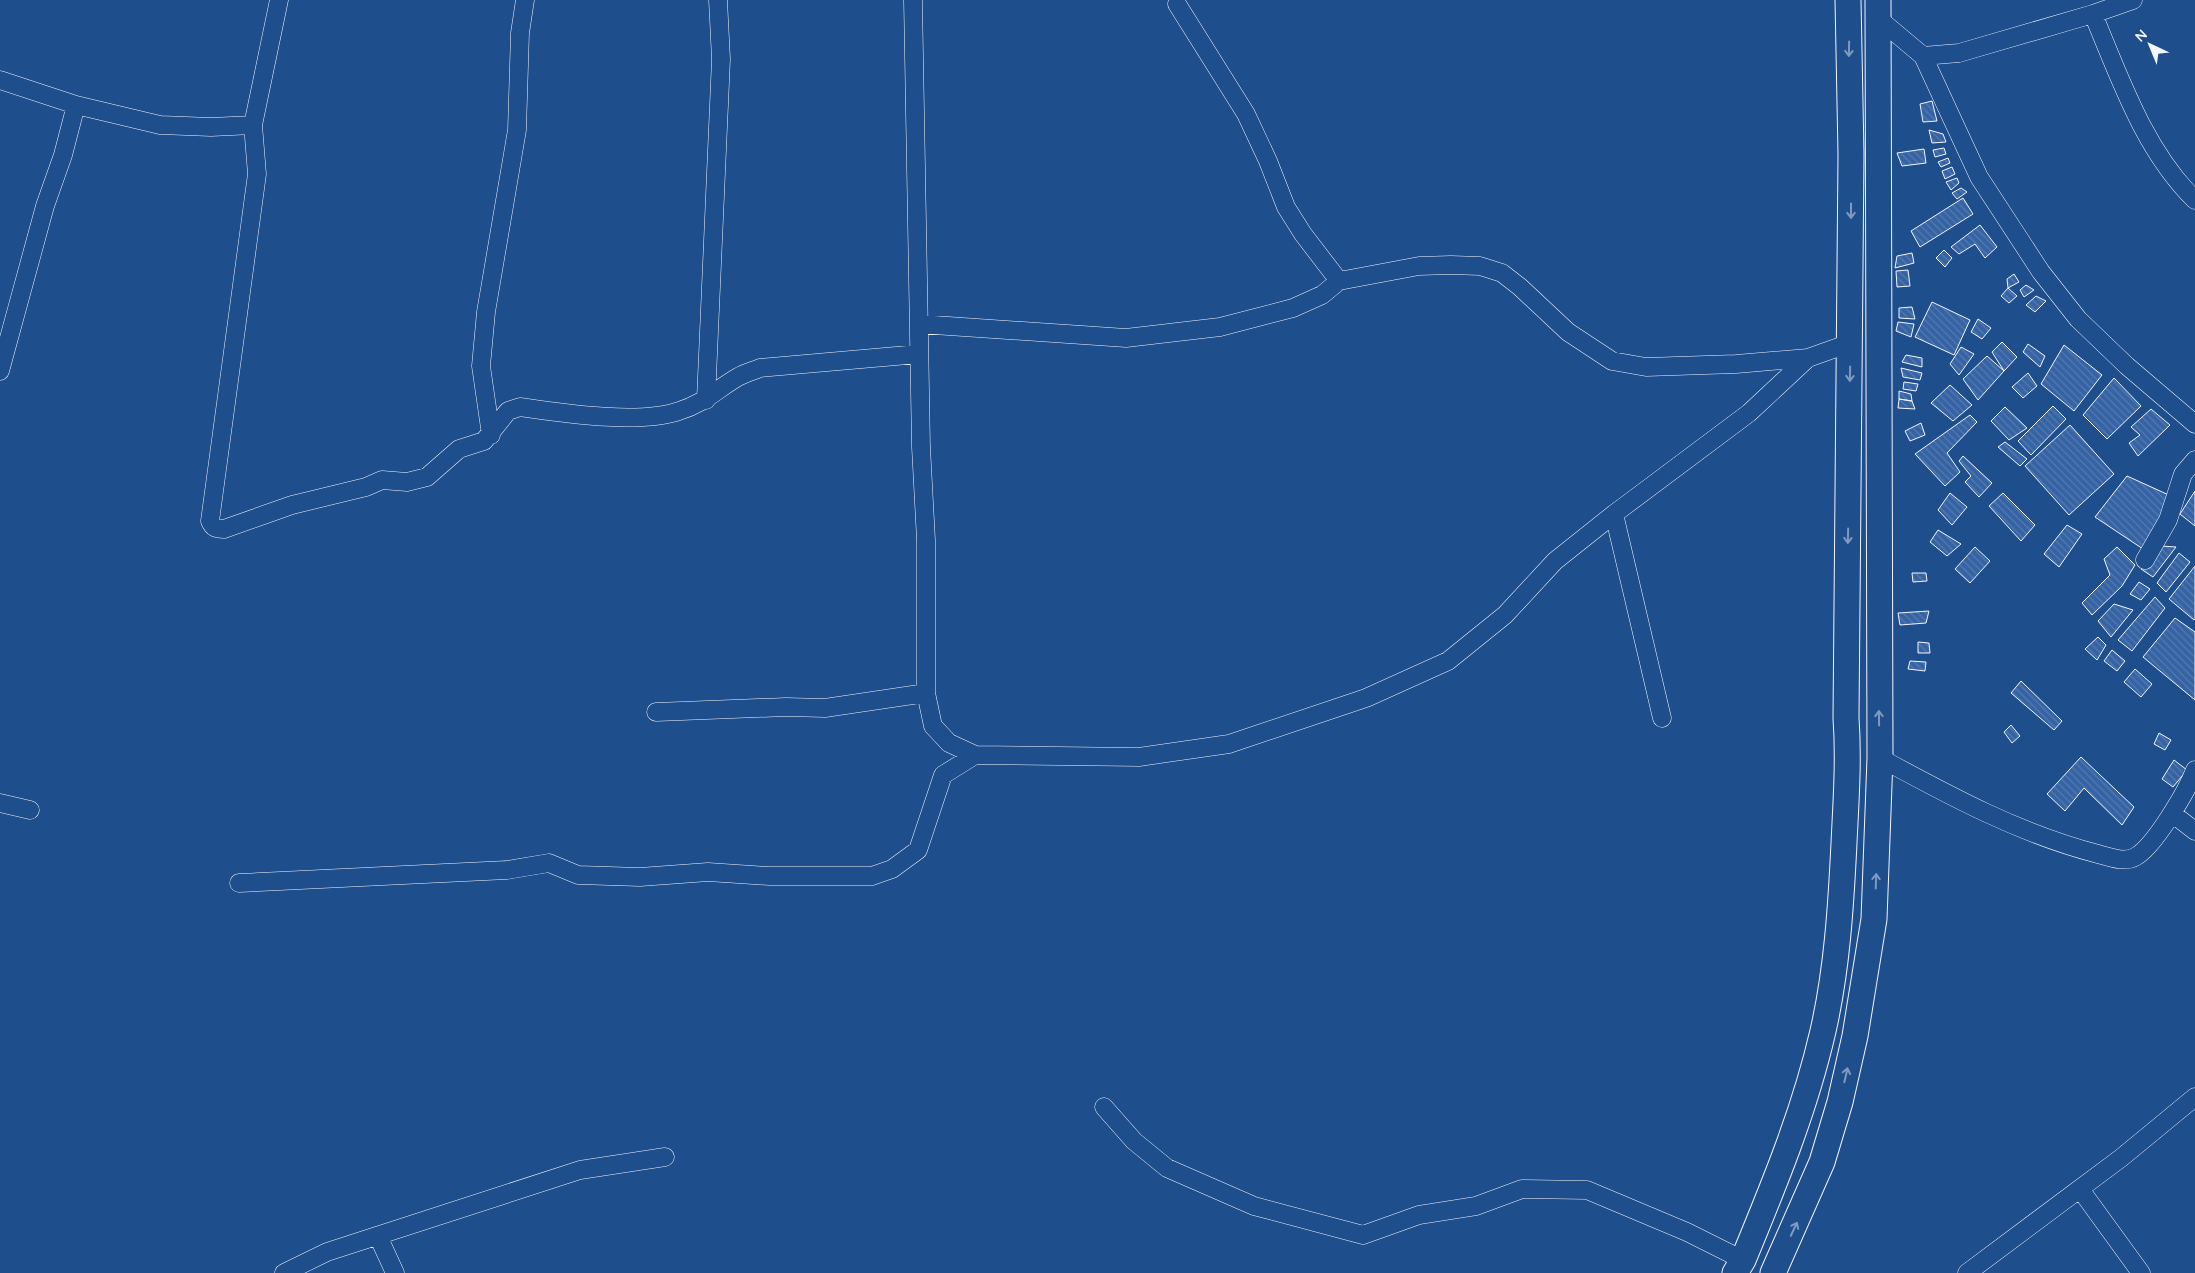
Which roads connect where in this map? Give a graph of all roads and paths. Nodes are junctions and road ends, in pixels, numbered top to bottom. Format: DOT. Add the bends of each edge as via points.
graph roads {
  1 [pos="279,0"];
  2 [pos="525,0"];
  3 [pos="718,0"];
  4 [pos="913,0"];
  5 [pos="1848,0"];
  6 [pos="2133,0"];
  7 [pos="1177,4"];
  8 [pos="1878,10"];
  9 [pos="2093,14"];
  10 [pos="1923,56"];
  11 [pos="0,80"];
  12 [pos="76,105"];
  13 [pos="253,125"];
  14 [pos="2195,200"];
  15 [pos="1339,281"];
  16 [pos="919,324"];
  17 [pos="1850,343"];
  18 [pos="919,354"];
  19 [pos="1808,358"];
  20 [pos="0,371"];
  21 [pos="706,400"];
  22 [pos="2195,424"];
  23 [pos="491,435"];
  24 [pos="2195,460"];
  25 [pos="1614,514"];
  26 [pos="2145,560"];
  27 [pos="926,693"];
  28 [pos="656,712"];
  29 [pos="1662,718"];
  30 [pos="975,755"];
  31 [pos="1880,758"];
  32 [pos="2195,770"];
  33 [pos="0,804"];
  34 [pos="30,810"];
  35 [pos="2173,814"];
  36 [pos="2195,831"];
  37 [pos="238,883"];
  38 [pos="1874,919"];
  39 [pos="1840,920"];
  40 [pos="2195,1097"];
  41 [pos="1104,1107"];
  42 [pos="665,1157"];
  43 [pos="2080,1189"];
  44 [pos="378,1236"];
  45 [pos="1739,1267"];
  46 [pos="284,1273"];
  47 [pos="395,1273"];
  48 [pos="1773,1273"];
  49 [pos="1967,1273"];
  50 [pos="2140,1273"];
  1 -- 13 [label="street"];
  2 -- 23 [label="street" via="520,33 517,130 486,312 481,366"];
  3 -- 21 [label="street" via="721,59"];
  4 -- 16 [label="street"];
  5 -- 17 [label="street, one-way"];
  6 -- 9 [label="street"];
  7 -- 15 [label="street" via="1246,114 1286,207"];
  8 -- 10 [label="street"];
  31 -- 8 [label="street, one-way"];
  9 -- 10 [label="street" via="1959,53"];
  9 -- 14 [label="street" via="2146,132 2178,183"];
  10 -- 22 [label="street" via="1979,178 2041,272 2078,319"];
  11 -- 12 [label="street"];
  12 -- 13 [label="street" via="160,125"];
  12 -- 20 [label="street"];
  13 -- 23 [label="street" via="257,174 210,521 212,526 224,529 292,505 382,480 407,482 428,477 459,449 478,444"];
  15 -- 16 [label="street" via="1322,295 1293,308 1220,327 1126,338"];
  15 -- 19 [label="street" via="1419,266 1480,266 1502,273 1568,332 1612,361 1656,367"];
  16 -- 18 [label="street"];
  17 -- 19 [label="street"];
  17 -- 39 [label="street, one-way" via="1848,752"];
  18 -- 21 [label="street" via="760,368 738,377"];
  18 -- 27 [label="street" via="926,540"];
  19 -- 25 [label="street" via="1749,413"];
  21 -- 23 [label="street" via="678,412 652,416 604,416 520,407 508,411"];
  24 -- 26 [label="street" via="2183,474 2168,520"];
  25 -- 29 [label="street"];
  25 -- 30 [label="street" via="1555,561 1505,615 1448,661 1366,698 1229,744 1139,757"];
  27 -- 28 [label="street" via="825,708"];
  27 -- 30 [label="street" via="933,726 949,742"];
  30 -- 37 [label="street" via="942,775 918,850 892,869 872,876 769,876 708,872 622,877 578,875 549,863 507,870"];
  31 -- 35 [label="street" via="1995,819 2062,845 2122,860 2143,850"];
  38 -- 31 [label="street, one-way"];
  32 -- 35 [label="street"];
  33 -- 34 [label="street"];
  35 -- 36 [label="street"];
  38 -- 39 [label="street"];
  48 -- 38 [label="street, one-way" via="1822,1162 1840,1102 1856,1036"];
  39 -- 45 [label="street" via="1824,1031 1788,1148"];
  40 -- 43 [label="street"];
  41 -- 45 [label="street" via="1134,1141 1167,1168 1254,1206 1363,1235 1420,1215 1476,1206 1522,1189 1587,1190 1688,1232"];
  42 -- 44 [label="street" via="580,1170"];
  43 -- 49 [label="street"];
  43 -- 50 [label="street"];
  44 -- 46 [label="street" via="327,1252"];
  44 -- 47 [label="street"];
}
